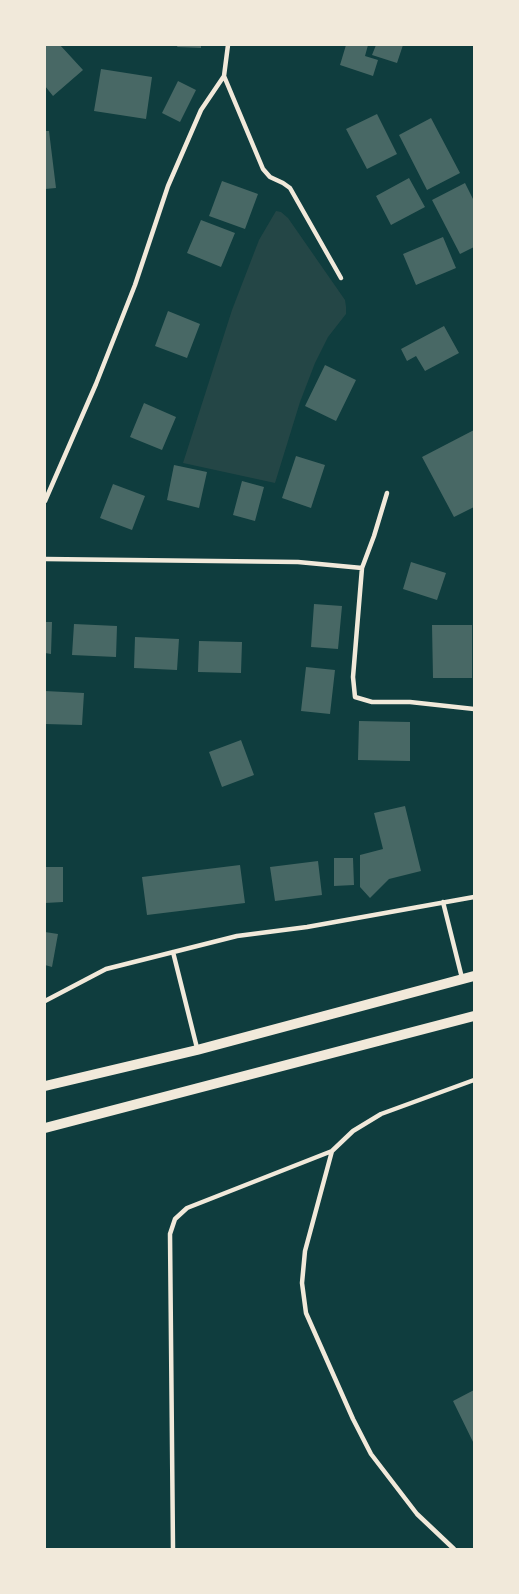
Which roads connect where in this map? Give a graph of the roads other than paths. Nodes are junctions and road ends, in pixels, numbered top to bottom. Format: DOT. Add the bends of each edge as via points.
graph roads {
  1 [pos="228,45"];
  2 [pos="224,76"];
  3 [pos="341,278"];
  4 [pos="387,493"];
  5 [pos="45,501"];
  6 [pos="45,559"];
  7 [pos="362,568"];
  8 [pos="474,709"];
  9 [pos="474,897"];
  10 [pos="443,902"];
  11 [pos="173,952"];
  12 [pos="468,977"];
  13 [pos="45,1001"];
  14 [pos="474,1016"];
  15 [pos="197,1050"];
  16 [pos="474,1080"];
  17 [pos="45,1086"];
  18 [pos="45,1128"];
  19 [pos="332,1151"];
  20 [pos="173,1549"];
  21 [pos="454,1549"];
  1 -- 2 [label="lane"];
  2 -- 3 [label="lane" via="263,170 290,188"];
  2 -- 5 [label="lane" via="201,110 168,186 135,285"];
  4 -- 7 [label="lane"];
  6 -- 7 [label="lane" via="298,562"];
  7 -- 8 [label="lane" via="353,677 355,697 372,702"];
  9 -- 10 [label="lane"];
  10 -- 11 [label="lane" via="237,936"];
  10 -- 12 [label="lane"];
  11 -- 13 [label="lane" via="106,969"];
  11 -- 15 [label="lane"];
  12 -- 15 [label="street"];
  14 -- 18 [label="street"];
  15 -- 17 [label="street"];
  16 -- 19 [label="lane" via="381,1114 353,1131"];
  19 -- 20 [label="lane" via="187,1208 175,1219 170,1234"];
  19 -- 21 [label="lane" via="305,1251 302,1283 306,1313 371,1454 417,1514"];
}
